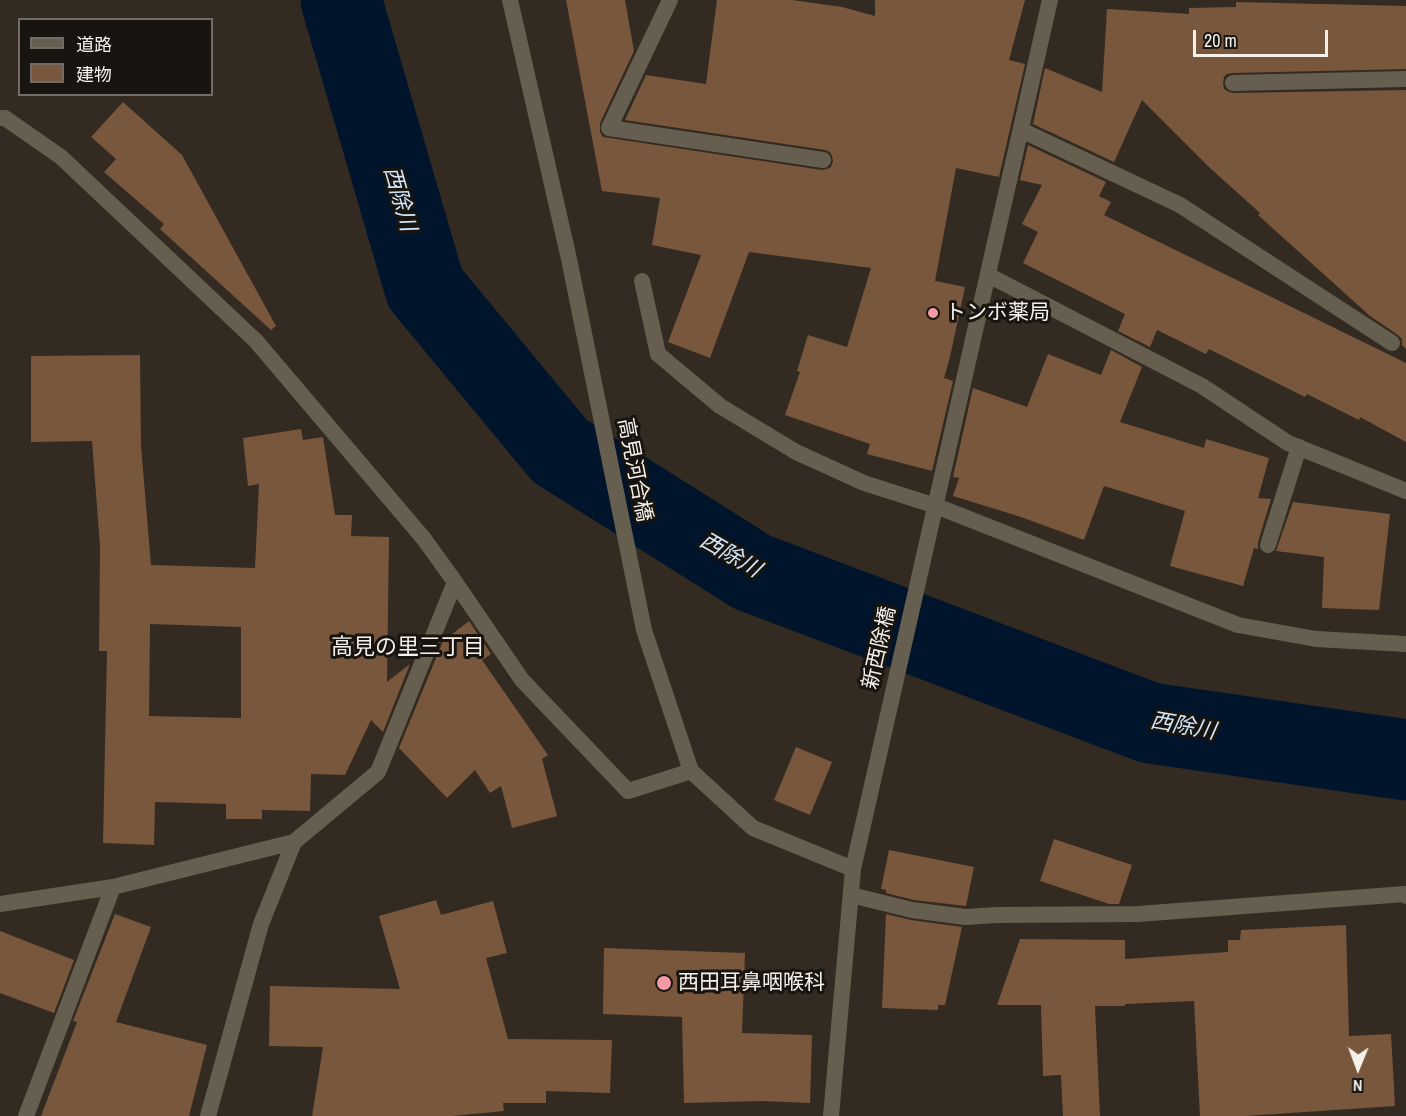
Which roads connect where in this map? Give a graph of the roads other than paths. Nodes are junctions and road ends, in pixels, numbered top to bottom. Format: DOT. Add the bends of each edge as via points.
graph roads {
  1 [pos="510,0"];
  2 [pos="670,0"];
  3 [pos="1050,0"];
  4 [pos="1406,79"];
  5 [pos="1233,83"];
  6 [pos="0,118"];
  7 [pos="1021,130"];
  8 [pos="823,160"];
  9 [pos="988,275"];
  10 [pos="642,281"];
  11 [pos="1392,343"];
  12 [pos="1299,447"];
  13 [pos="1406,491"];
  14 [pos="935,508"];
  15 [pos="1268,545"];
  16 [pos="455,582"];
  17 [pos="1406,644"];
  18 [pos="692,771"];
  19 [pos="294,842"];
  20 [pos="853,869"];
  21 [pos="113,887"];
  22 [pos="851,895"];
  23 [pos="1406,896"];
  24 [pos="0,904"];
  25 [pos="26,1116"];
  26 [pos="208,1116"];
  27 [pos="831,1116"];
  1 -- 18 [label="street, 高見河合橋" via="569,259 644,630"];
  2 -- 8 [label="street" via="609,128"];
  3 -- 7 [label="street, 新西除橋"];
  4 -- 5 [label="street"];
  6 -- 16 [label="street" via="61,157 256,341 424,539"];
  7 -- 9 [label="street, 新西除橋"];
  7 -- 11 [label="street" via="1180,205"];
  9 -- 12 [label="street" via="1202,386"];
  9 -- 14 [label="street, 新西除橋"];
  10 -- 14 [label="street" via="658,354 720,406 796,452 864,483"];
  12 -- 13 [label="street"];
  12 -- 15 [label="street"];
  14 -- 17 [label="street" via="1238,625 1316,639"];
  14 -- 20 [label="street, 新西除橋"];
  16 -- 18 [label="street" via="522,680 628,791"];
  16 -- 19 [label="street" via="378,772"];
  18 -- 20 [label="street" via="753,828"];
  19 -- 21 [label="street"];
  19 -- 26 [label="street" via="261,924"];
  20 -- 22 [label="street, 新西除橋"];
  21 -- 24 [label="street"];
  21 -- 25 [label="street"];
  22 -- 23 [label="street" via="912,910 965,916 1138,914"];
  22 -- 27 [label="street, 新西除橋"];
}
